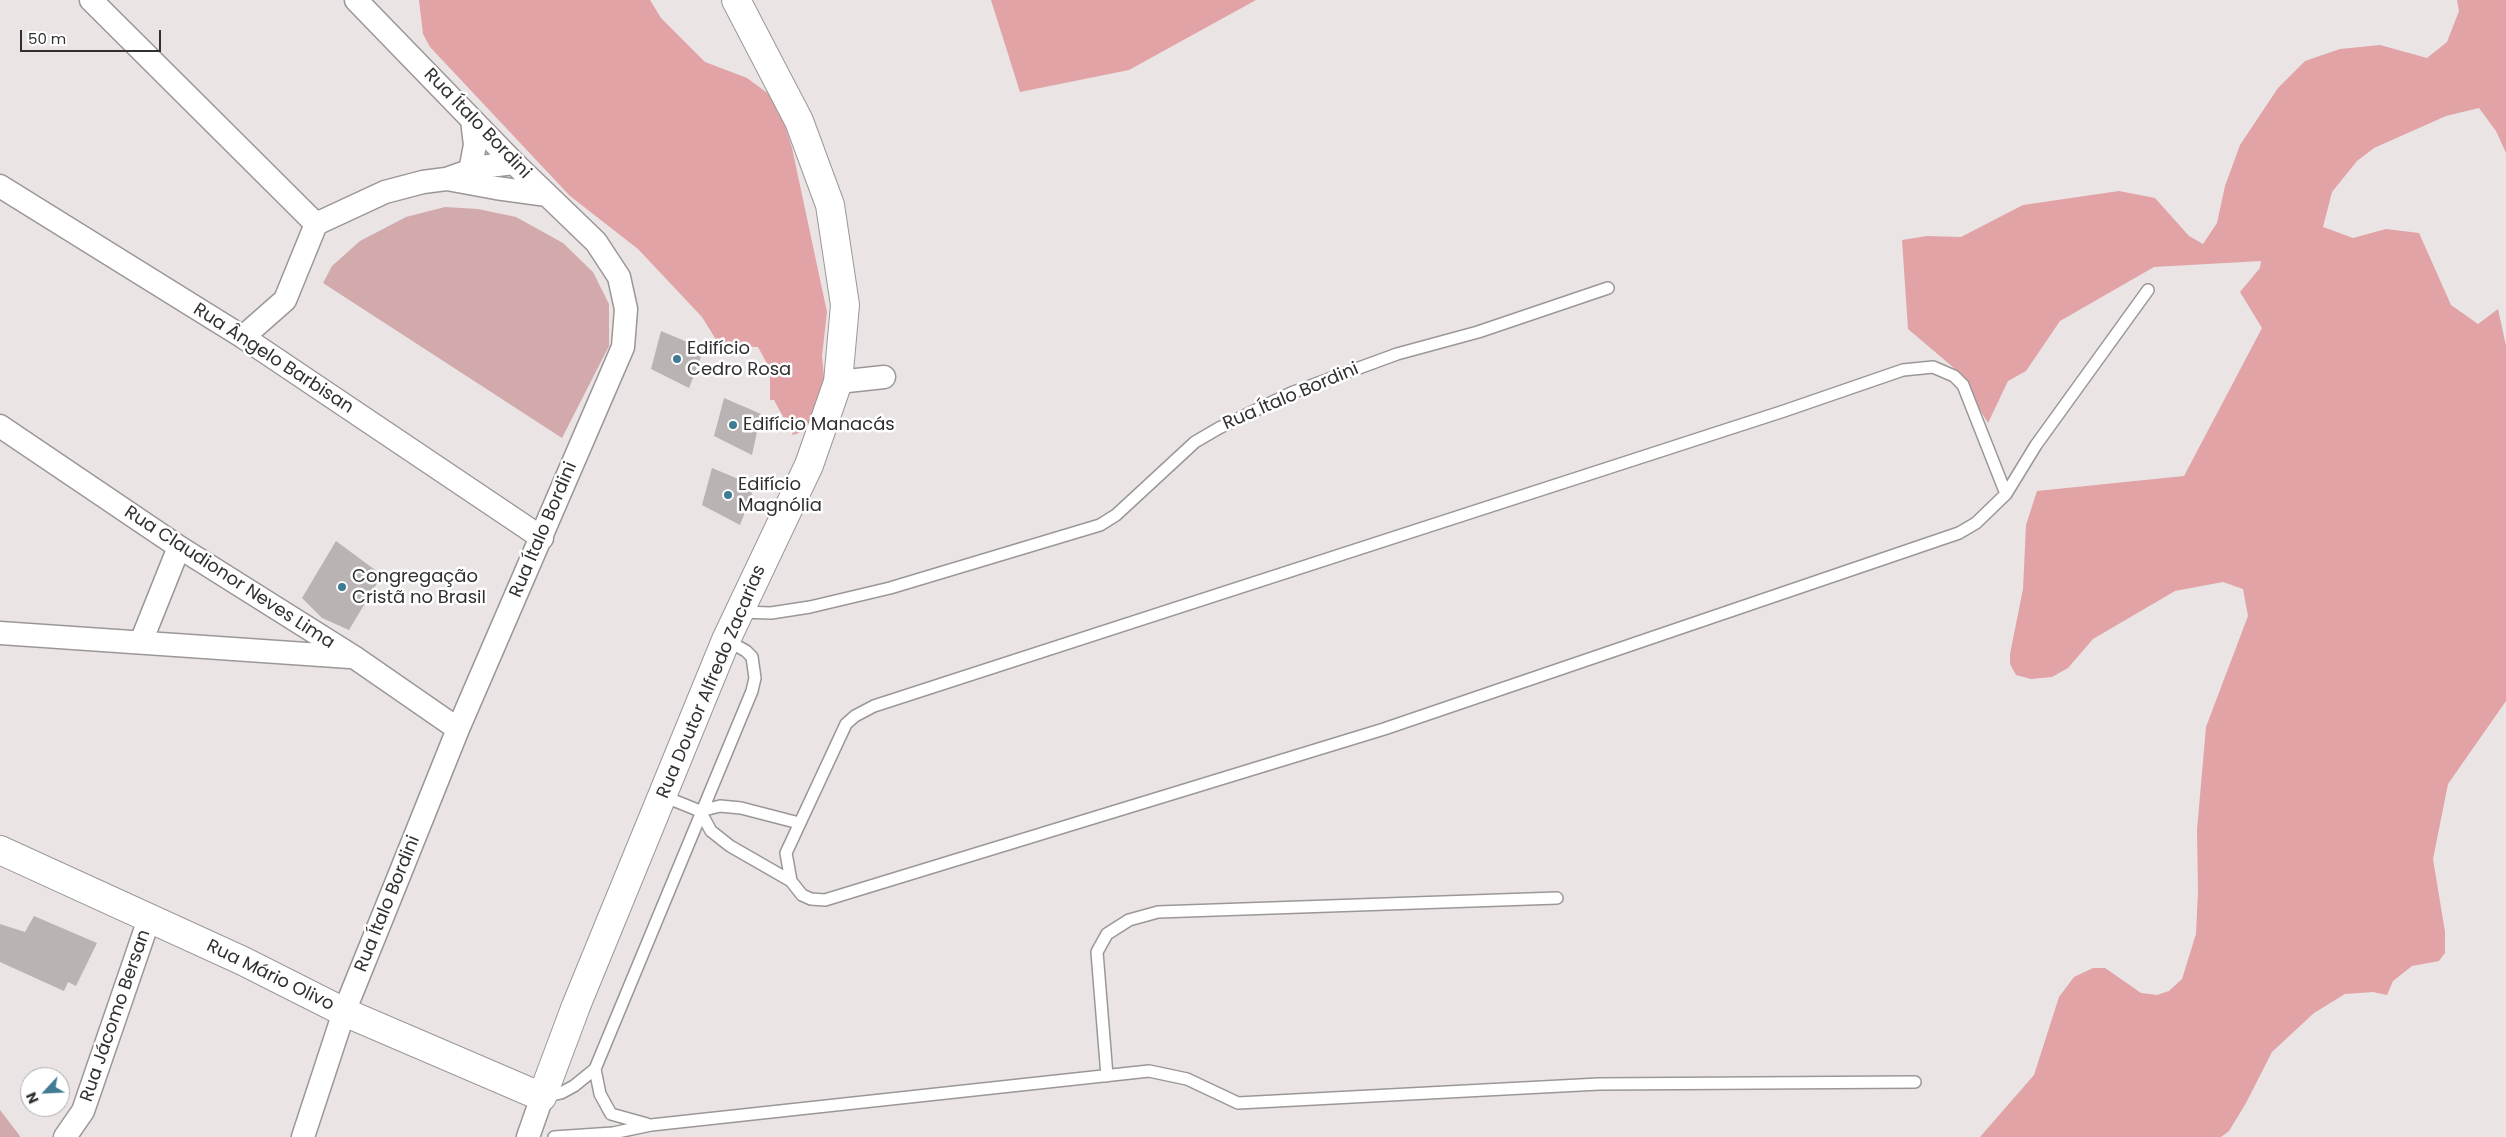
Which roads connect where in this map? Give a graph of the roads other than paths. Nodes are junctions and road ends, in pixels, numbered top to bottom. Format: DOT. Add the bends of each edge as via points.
graph roads {
  1 [pos="92,0"];
  2 [pos="356,0"];
  3 [pos="736,0"];
  4 [pos="472,120"];
  5 [pos="514,163"];
  6 [pos="470,171"];
  7 [pos="446,179"];
  8 [pos="0,186"];
  9 [pos="547,195"];
  10 [pos="316,224"];
  11 [pos="1608,288"];
  12 [pos="2148,290"];
  13 [pos="243,337"];
  14 [pos="884,377"];
  15 [pos="838,382"];
  16 [pos="0,426"];
  17 [pos="2006,494"];
  18 [pos="542,538"];
  19 [pos="179,547"];
  20 [pos="739,612"];
  21 [pos="0,633"];
  22 [pos="726,640"];
  23 [pos="141,642"];
  24 [pos="354,657"];
  25 [pos="458,729"];
  26 [pos="663,796"];
  27 [pos="700,811"];
  28 [pos="799,824"];
  29 [pos="0,850"];
  30 [pos="791,881"];
  31 [pos="1557,898"];
  32 [pos="149,919"];
  33 [pos="344,1012"];
  34 [pos="595,1069"];
  35 [pos="1108,1076"];
  36 [pos="1915,1082"];
  37 [pos="542,1097"];
  38 [pos="651,1125"];
  39 [pos="65,1137"];
  40 [pos="303,1137"];
  41 [pos="528,1137"];
  42 [pos="554,1137"];
  1 -- 10 [label="street"];
  2 -- 4 [label="street, Rua Ítalo Bordini"];
  3 -- 15 [label="street, Rua Doutor Alfredo Zacarias" via="799,121 830,205 845,305"];
  4 -- 5 [label="street, Rua Ítalo Bordini"];
  4 -- 6 [label="street" via="475,145"];
  5 -- 6 [label="street"];
  5 -- 9 [label="street, Rua Ítalo Bordini"];
  6 -- 7 [label="street"];
  7 -- 9 [label="street"];
  7 -- 10 [label="street" via="384,192"];
  8 -- 13 [label="street, Rua Ângelo Barbisan"];
  9 -- 18 [label="street, Rua Ítalo Bordini" via="596,242 608,258 619,277 626,309 623,347"];
  10 -- 13 [label="street" via="285,300"];
  11 -- 20 [label="lane, Rua Ítalo Bordini" via="1478,332 1405,351 1291,393 1195,442 1116,515 1100,525 890,588 810,607 771,613"];
  12 -- 17 [label="lane" via="2036,445"];
  13 -- 18 [label="street, Rua Ângelo Barbisan"];
  14 -- 15 [label="street"];
  15 -- 20 [label="street, Rua Doutor Alfredo Zacarias" via="810,466"];
  16 -- 19 [label="street, Rua Claudionor Neves Lima"];
  17 -- 28 [label="lane" via="1963,385 1954,376 1933,367 1903,370 874,706 846,724"];
  17 -- 30 [label="lane" via="1976,523 1959,533 1384,729 825,900 802,896"];
  18 -- 25 [label="street, Rua Ítalo Bordini"];
  19 -- 23 [label="street"];
  19 -- 24 [label="street, Rua Claudionor Neves Lima"];
  20 -- 22 [label="street, Rua Doutor Alfredo Zacarias"];
  21 -- 23 [label="street"];
  22 -- 26 [label="street, Rua Doutor Alfredo Zacarias"];
  22 -- 27 [label="lane" via="752,657 755,678"];
  23 -- 24 [label="street"];
  24 -- 25 [label="street, Rua Claudionor Neves Lima"];
  25 -- 33 [label="street, Rua Ítalo Bordini"];
  26 -- 27 [label="lane"];
  26 -- 37 [label="street, Rua Doutor Alfredo Zacarias"];
  27 -- 28 [label="lane" via="720,806 741,808"];
  27 -- 30 [label="lane" via="711,831 730,846"];
  27 -- 34 [label="lane"];
  28 -- 30 [label="lane" via="786,853"];
  29 -- 32 [label="street, Rua Mário Olivo"];
  31 -- 35 [label="lane" via="1158,912 1130,920 1108,934 1097,952"];
  32 -- 33 [label="street, Rua Mário Olivo" via="244,961"];
  32 -- 39 [label="street, Rua Jácomo Bersan" via="83,1111"];
  33 -- 37 [label="street, Rua Mário Olivo"];
  33 -- 40 [label="street, Rua Ítalo Bordini"];
  34 -- 37 [label="lane" via="561,1093"];
  34 -- 38 [label="lane" via="600,1094 611,1114"];
  35 -- 36 [label="lane" via="1149,1070 1188,1079 1238,1103 1599,1084"];
  35 -- 38 [label="lane"];
  37 -- 41 [label="street, Rua Doutor Alfredo Zacarias"];
  38 -- 42 [label="lane" via="613,1133"];
}
